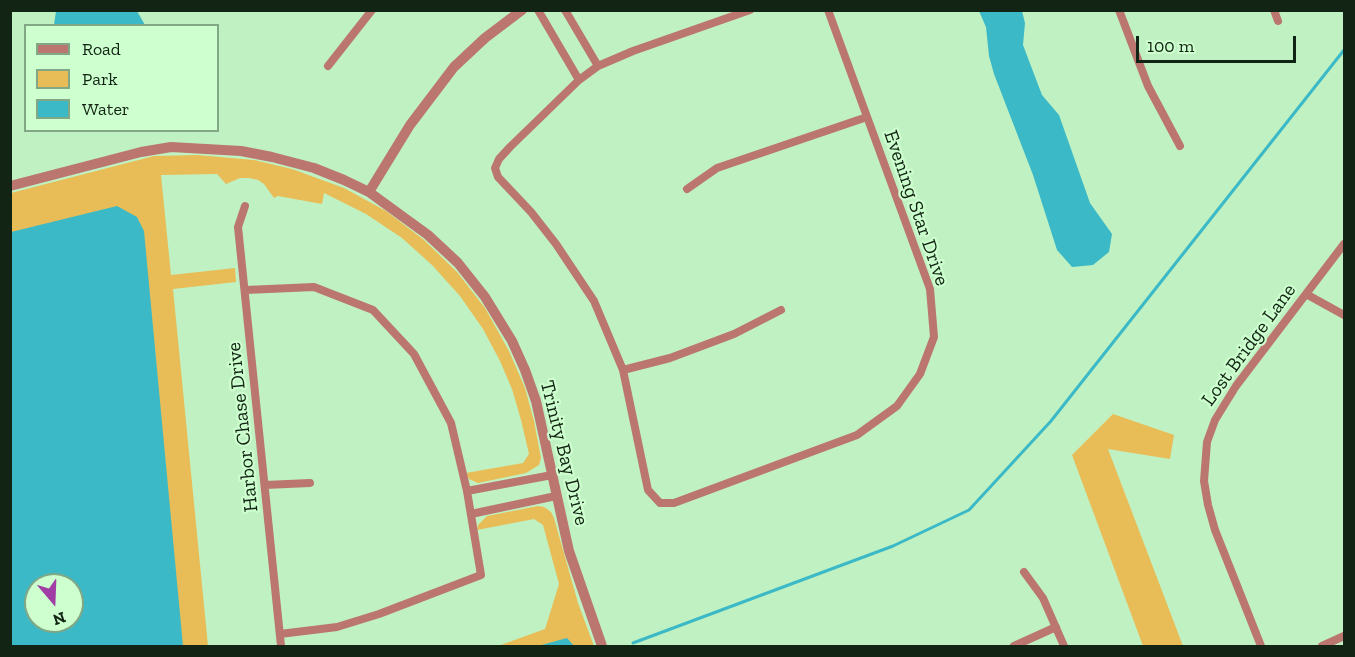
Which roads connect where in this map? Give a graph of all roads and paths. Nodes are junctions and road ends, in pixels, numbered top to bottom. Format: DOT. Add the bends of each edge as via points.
graph roads {
  1 [pos="372,10"];
  2 [pos="522,10"];
  3 [pos="538,10"];
  4 [pos="565,10"];
  5 [pos="750,10"];
  6 [pos="828,10"];
  7 [pos="1119,10"];
  8 [pos="1274,10"];
  9 [pos="1278,21"];
  10 [pos="327,66"];
  11 [pos="598,66"];
  12 [pos="579,80"];
  13 [pos="867,117"];
  14 [pos="1180,146"];
  15 [pos="10,186"];
  16 [pos="687,189"];
  17 [pos="369,192"];
  18 [pos="245,206"];
  19 [pos="1344,244"];
  20 [pos="246,290"];
  21 [pos="1306,294"];
  22 [pos="781,310"];
  23 [pos="1344,315"];
  24 [pos="623,370"];
  25 [pos="552,475"];
  26 [pos="310,483"];
  27 [pos="265,485"];
  28 [pos="467,491"];
  29 [pos="556,496"];
  30 [pos="471,514"];
  31 [pos="1024,572"];
  32 [pos="1056,627"];
  33 [pos="280,634"];
  34 [pos="1344,636"];
  35 [pos="281,646"];
  36 [pos="602,646"];
  37 [pos="1014,646"];
  38 [pos="1064,646"];
  39 [pos="1261,646"];
  40 [pos="1322,646"];
  1 -- 10 [label="street"];
  2 -- 17 [label="street" via="454,67 410,125"];
  3 -- 12 [label="street"];
  4 -- 11 [label="street"];
  5 -- 11 [label="street"];
  6 -- 13 [label="street, Evening Star Drive"];
  7 -- 14 [label="street" via="1148,86"];
  8 -- 9 [label="street"];
  11 -- 12 [label="street"];
  12 -- 24 [label="street" via="510,147 495,168 498,177 556,244 594,301"];
  13 -- 16 [label="street" via="717,168"];
  13 -- 24 [label="street, Evening Star Drive" via="930,290 934,337 920,374 897,406 856,435 674,503 660,503 648,490"];
  15 -- 17 [label="street, Trinity Bay Drive" via="141,152 182,148 272,157 314,168"];
  17 -- 25 [label="street, Trinity Bay Drive" via="428,235 458,263 485,297 525,370"];
  18 -- 20 [label="street, Harbor Chase Drive" via="238,227"];
  19 -- 21 [label="street, Lost Bridge Lane"];
  20 -- 27 [label="street, Harbor Chase Drive"];
  20 -- 28 [label="street" via="314,287 373,310 414,354 451,423"];
  21 -- 23 [label="street"];
  21 -- 39 [label="street, Lost Bridge Lane" via="1225,402 1205,454 1204,481 1215,530"];
  22 -- 24 [label="street" via="734,334 670,358"];
  25 -- 28 [label="street"];
  25 -- 29 [label="street, Trinity Bay Drive"];
  26 -- 27 [label="street"];
  27 -- 33 [label="street, Harbor Chase Drive"];
  28 -- 30 [label="street"];
  29 -- 30 [label="street"];
  29 -- 36 [label="street, Trinity Bay Drive" via="572,562"];
  30 -- 33 [label="street" via="481,575 337,627"];
  31 -- 32 [label="street" via="1043,598"];
  32 -- 37 [label="street"];
  32 -- 38 [label="street"];
  33 -- 35 [label="street, Harbor Chase Drive"];
  34 -- 40 [label="street"];
}
